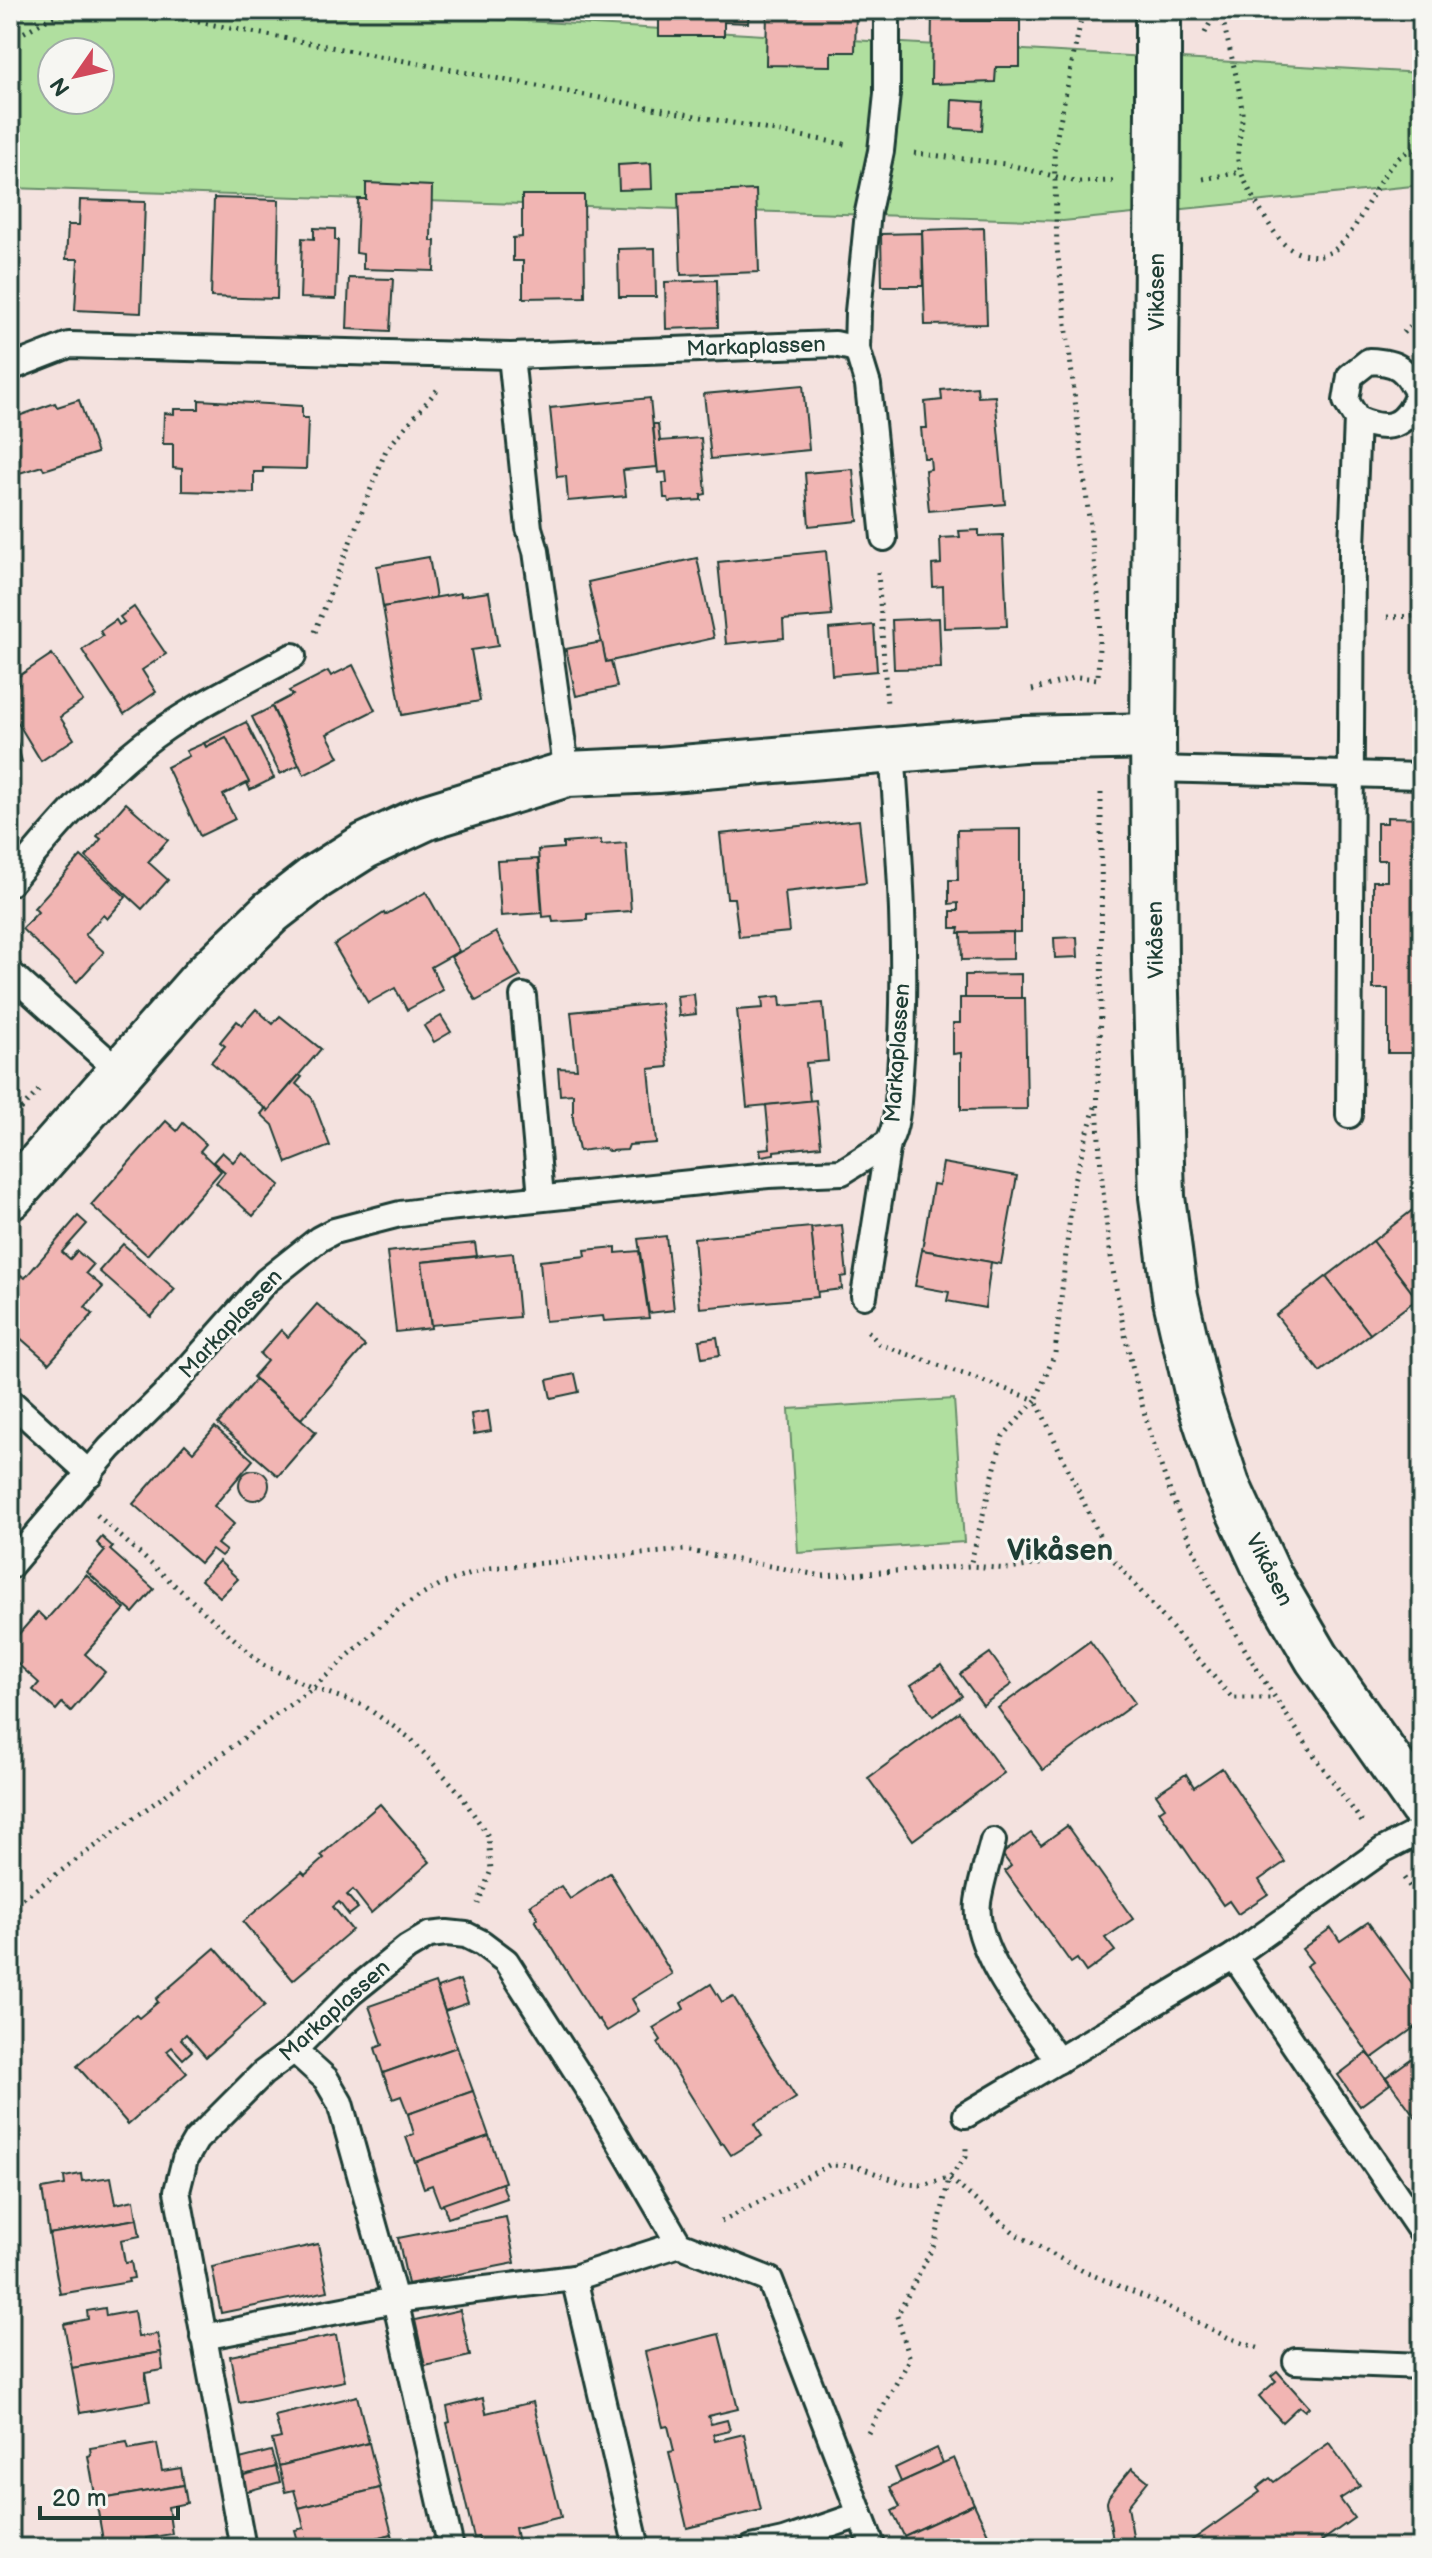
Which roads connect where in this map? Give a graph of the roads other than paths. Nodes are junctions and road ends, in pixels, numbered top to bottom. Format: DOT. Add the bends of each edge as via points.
graph roads {
  1 [pos="887,10"];
  2 [pos="1158,10"];
  3 [pos="857,349"];
  4 [pos="511,356"];
  5 [pos="10,368"];
  6 [pos="1357,419"];
  7 [pos="884,538"];
  8 [pos="293,656"];
  9 [pos="892,750"];
  10 [pos="1154,752"];
  11 [pos="567,774"];
  12 [pos="1352,776"];
  13 [pos="1422,776"];
  14 [pos="10,883"];
  15 [pos="10,973"];
  16 [pos="523,996"];
  17 [pos="120,1072"];
  18 [pos="1349,1115"];
  19 [pos="888,1143"];
  20 [pos="10,1197"];
  21 [pos="541,1197"];
  22 [pos="864,1296"];
  23 [pos="10,1401"];
  24 [pos="90,1474"];
  25 [pos="10,1566"];
  26 [pos="1422,1807"];
  27 [pos="1422,1830"];
  28 [pos="993,1841"];
  29 [pos="1234,1956"];
  30 [pos="294,2050"];
  31 [pos="1058,2061"];
  32 [pos="966,2115"];
  33 [pos="1422,2233"];
  34 [pos="679,2244"];
  35 [pos="574,2278"];
  36 [pos="395,2300"];
  37 [pos="203,2337"];
  38 [pos="1296,2361"];
  39 [pos="1422,2366"];
  40 [pos="859,2515"];
  41 [pos="243,2548"];
  42 [pos="451,2548"];
  43 [pos="637,2548"];
  44 [pos="752,2548"];
  45 [pos="873,2548"];
  1 -- 3 [label="lane" via="887,94 868,212"];
  2 -- 10 [label="street, Vikåsen, bridge"];
  3 -- 4 [label="lane, Markaplassen" via="822,344"];
  3 -- 7 [label="lane, Markaplassen" via="868,385"];
  4 -- 5 [label="lane, Markaplassen" via="69,345"];
  4 -- 11 [label="lane" via="529,528"];
  6 -- 12 [label="lane"];
  8 -- 14 [label="lane" via="191,711 142,745"];
  9 -- 10 [label="street" via="1023,739"];
  9 -- 11 [label="street"];
  9 -- 19 [label="lane, Markaplassen" via="902,884 903,1022 898,1099"];
  10 -- 12 [label="lane"];
  10 -- 26 [label="street, Vikåsen" via="1162,1197 1175,1296 1199,1400 1227,1485 1269,1576 1317,1658"];
  11 -- 17 [label="street" via="427,817 316,877 205,976"];
  12 -- 13 [label="lane"];
  12 -- 18 [label="lane"];
  15 -- 17 [label="lane"];
  16 -- 21 [label="lane"];
  17 -- 20 [label="street"];
  19 -- 21 [label="lane, Markaplassen" via="842,1172"];
  19 -- 22 [label="lane"];
  21 -- 24 [label="lane, Markaplassen" via="400,1214 319,1239 266,1281"];
  23 -- 24 [label="lane"];
  24 -- 25 [label="lane, Markaplassen"];
  27 -- 29 [label="lane" via="1383,1850"];
  28 -- 31 [label="lane" via="978,1904 981,1930 993,1963"];
  29 -- 31 [label="lane"];
  29 -- 33 [label="lane"];
  30 -- 34 [label="lane, Markaplassen" via="351,1993 429,1935 466,1935 482,1943 506,1961"];
  30 -- 36 [label="lane" via="326,2079 340,2103"];
  30 -- 37 [label="lane, Markaplassen" via="211,2123 181,2171 177,2191"];
  31 -- 32 [label="lane"];
  34 -- 35 [label="lane"];
  34 -- 40 [label="lane" via="770,2280"];
  35 -- 36 [label="lane"];
  35 -- 43 [label="lane"];
  36 -- 37 [label="lane"];
  36 -- 42 [label="lane"];
  37 -- 41 [label="lane, Markaplassen"];
  38 -- 39 [label="lane"];
  40 -- 44 [label="lane"];
  40 -- 45 [label="lane"];
}
